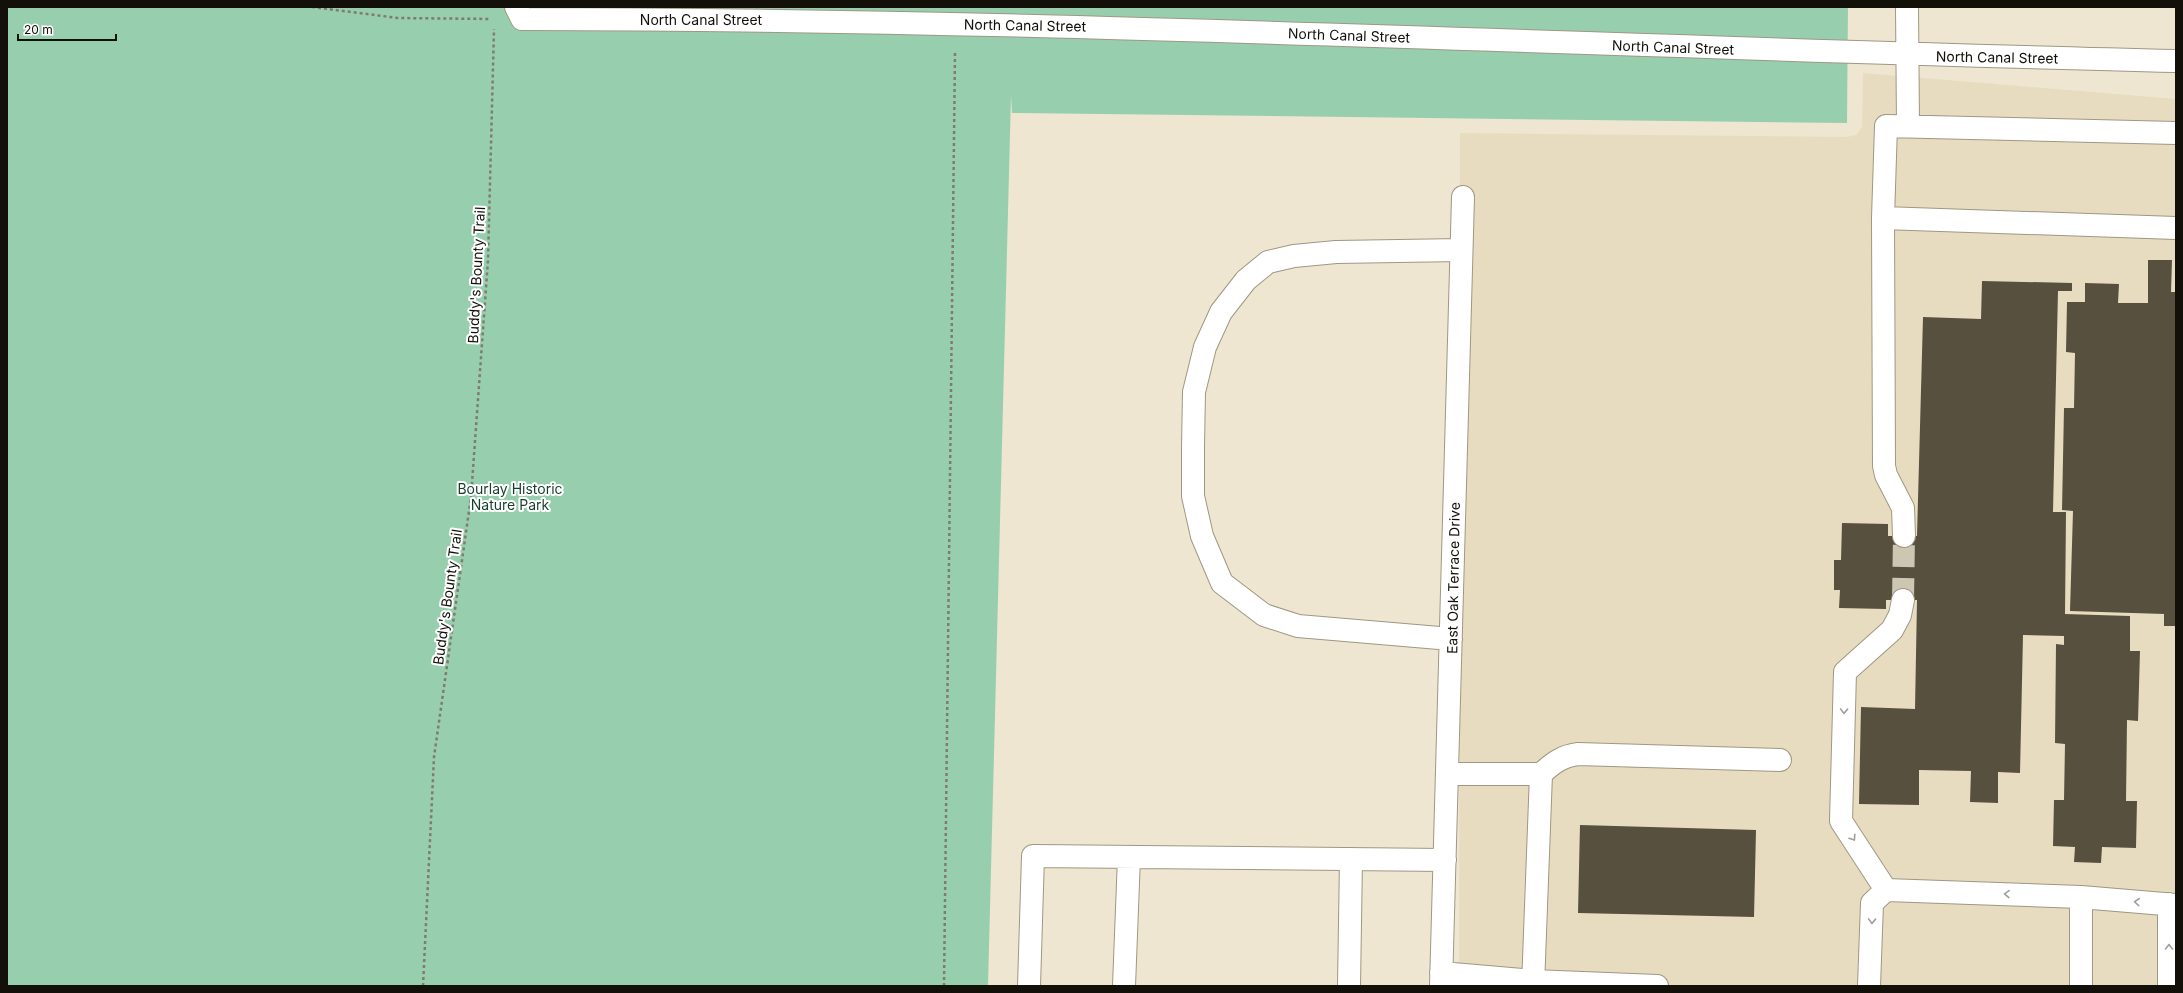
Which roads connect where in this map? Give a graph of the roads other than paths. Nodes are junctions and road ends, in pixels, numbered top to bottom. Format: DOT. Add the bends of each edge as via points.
graph roads {
  1 [pos="1907,7"];
  2 [pos="519,13"];
  3 [pos="1908,55"];
  4 [pos="2176,61"];
  5 [pos="1908,126"];
  6 [pos="2176,133"];
  7 [pos="1462,197"];
  8 [pos="1883,218"];
  9 [pos="2176,228"];
  10 [pos="1461,250"];
  11 [pos="1904,536"];
  12 [pos="1903,600"];
  13 [pos="1451,639"];
  14 [pos="1780,760"];
  15 [pos="1448,774"];
  16 [pos="1541,774"];
  17 [pos="1129,857"];
  18 [pos="1351,859"];
  19 [pos="1445,860"];
  20 [pos="1886,890"];
  21 [pos="2081,897"];
  22 [pos="2172,904"];
  23 [pos="1441,973"];
  24 [pos="1533,984"];
  25 [pos="1029,986"];
  26 [pos="1124,986"];
  27 [pos="1348,986"];
  28 [pos="1656,986"];
  29 [pos="1869,986"];
  30 [pos="2081,986"];
  31 [pos="2169,986"];
  1 -- 3 [label="street"];
  2 -- 3 [label="street, North Canal Street" via="955,23"];
  3 -- 4 [label="street, North Canal Street"];
  3 -- 5 [label="street"];
  5 -- 6 [label="street"];
  5 -- 8 [label="street" via="1886,126"];
  7 -- 10 [label="street, East Oak Terrace Drive"];
  8 -- 9 [label="street"];
  8 -- 11 [label="street" via="1884,466 1903,508"];
  10 -- 13 [label="street, East Oak Terrace Drive"];
  10 -- 13 [label="street" via="1336,252 1294,256 1268,262 1246,280 1221,312 1205,347 1194,392 1193,496 1202,536 1222,583 1264,615 1298,626"];
  12 -- 20 [label="street, one-way" via="1900,615 1892,630 1845,672 1841,820"];
  13 -- 15 [label="street, East Oak Terrace Drive"];
  14 -- 16 [label="street" via="1578,754 1567,755 1557,760"];
  15 -- 16 [label="street"];
  15 -- 19 [label="street, East Oak Terrace Drive"];
  16 -- 24 [label="street"];
  17 -- 18 [label="street"];
  17 -- 25 [label="street" via="1033,856"];
  17 -- 26 [label="street"];
  18 -- 19 [label="street"];
  18 -- 27 [label="street"];
  19 -- 23 [label="street, East Oak Terrace Drive"];
  21 -- 20 [label="street, one-way"];
  20 -- 29 [label="street, one-way" via="1872,903"];
  22 -- 21 [label="street, one-way"];
  21 -- 30 [label="street"];
  31 -- 22 [label="street, one-way"];
  23 -- 24 [label="street"];
  24 -- 28 [label="street"];
}
